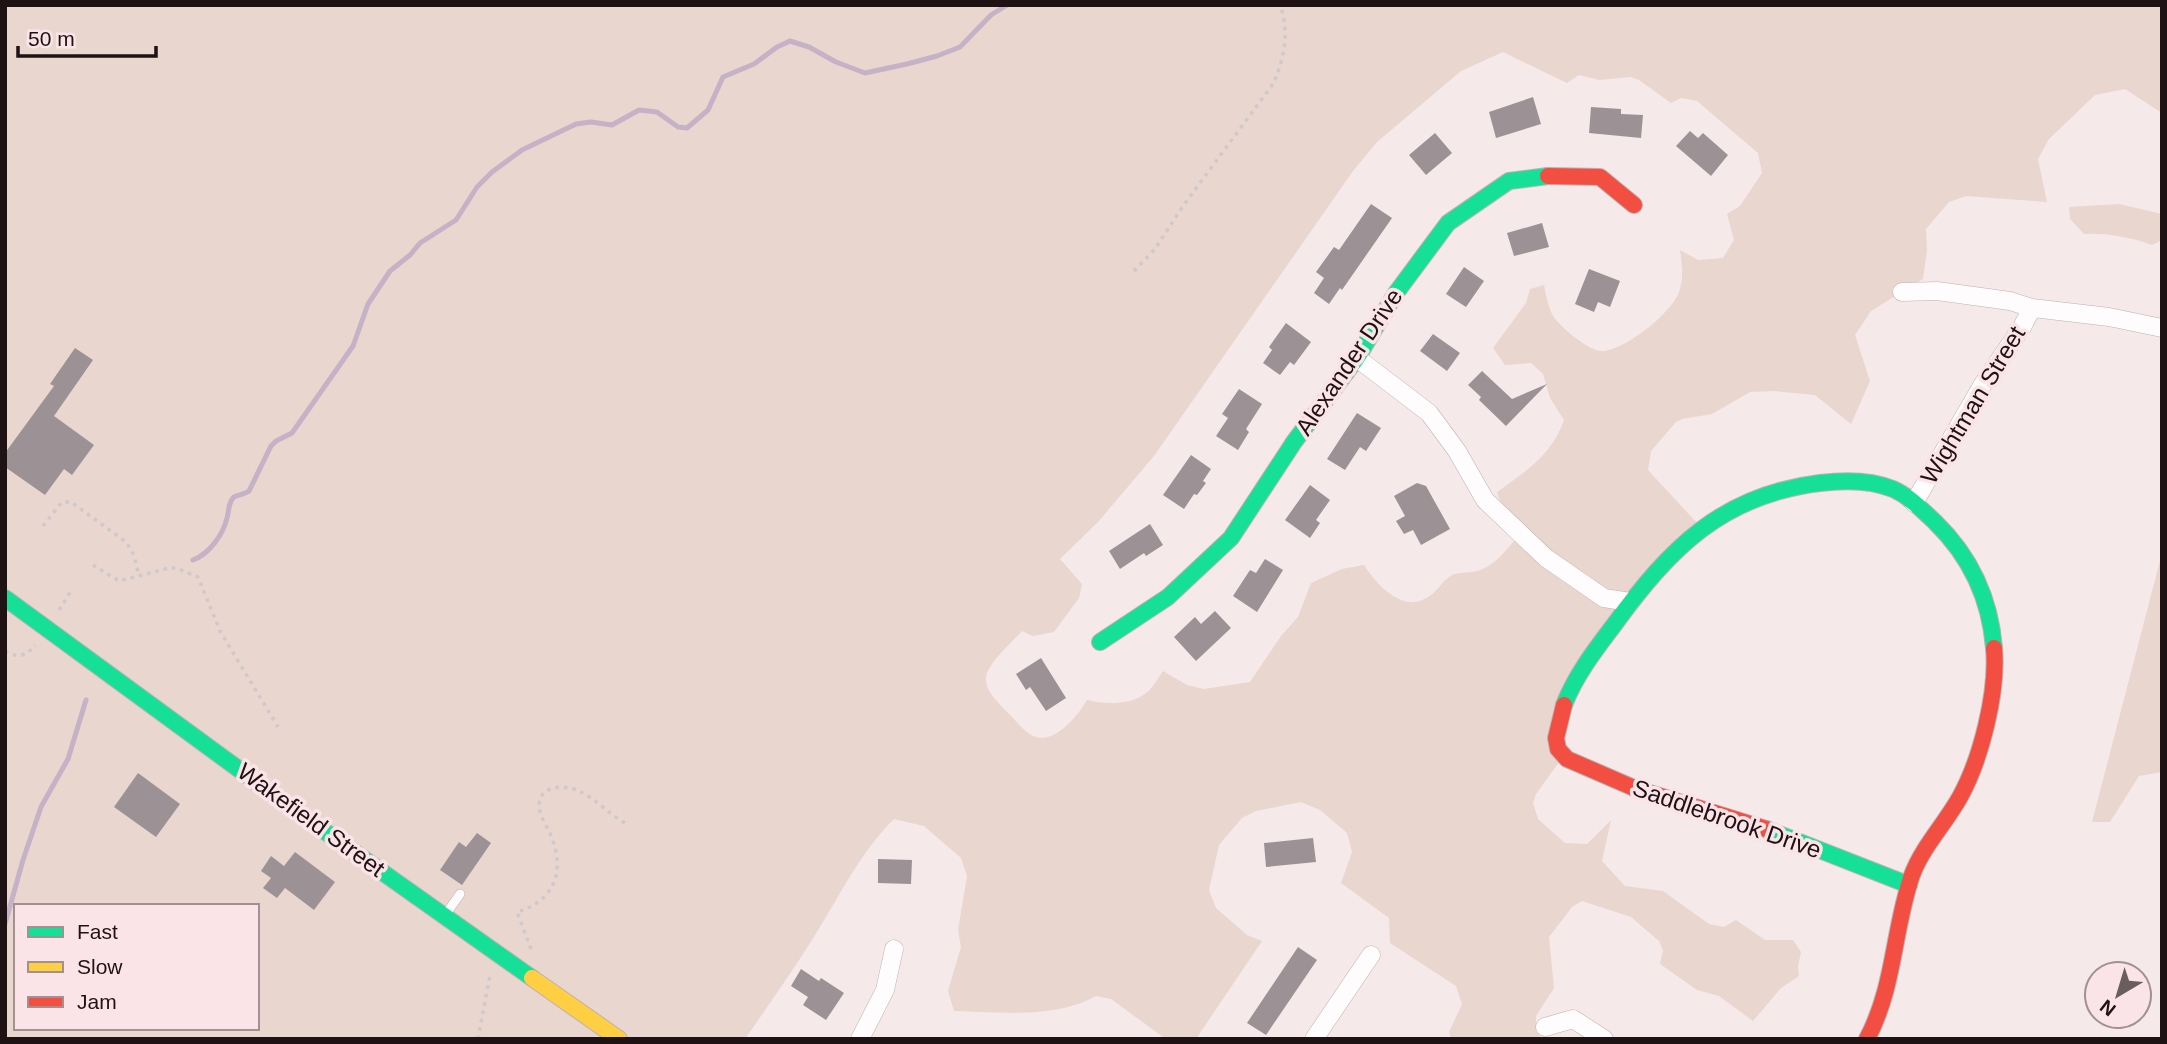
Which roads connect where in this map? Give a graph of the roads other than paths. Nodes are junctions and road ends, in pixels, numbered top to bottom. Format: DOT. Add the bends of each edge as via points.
graph roads {
  1 [pos="1634,205"];
  2 [pos="1902,292"];
  3 [pos="2032,308"];
  4 [pos="2162,328"];
  5 [pos="1357,358"];
  6 [pos="1914,503"];
  7 [pos="5,598"];
  8 [pos="1630,603"];
  9 [pos="1100,642"];
  10 [pos="1909,884"];
  11 [pos="460,894"];
  12 [pos="445,916"];
  13 [pos="894,949"];
  14 [pos="1371,955"];
  15 [pos="1545,1027"];
  16 [pos="619,1039"];
  17 [pos="860,1039"];
  18 [pos="1314,1039"];
  19 [pos="1604,1039"];
  20 [pos="1867,1039"];
  1 -- 5 [label="street, Alexander Drive" via="1600,177 1509,181 1448,223 1396,293"];
  2 -- 3 [label="street, Wightman Street" via="1937,291"];
  3 -- 4 [label="street, Wightman Street"];
  3 -- 6 [label="street, Wightman Street"];
  5 -- 8 [label="street" via="1429,413 1485,500 1546,558 1604,598"];
  5 -- 9 [label="street, Alexander Drive" via="1230,538 1168,597"];
  6 -- 8 [label="street" via="1876,483 1814,482 1777,490 1745,502 1694,532"];
  6 -- 10 [label="street" via="1951,536 1970,563 1992,627 1995,660 1993,688 1967,781"];
  7 -- 12 [label="street, Wakefield Street"];
  8 -- 10 [label="street, Saddlebrook Drive" via="1574,683 1556,727 1564,757 1616,781 1760,827"];
  10 -- 20 [label="street" via="1886,990"];
  11 -- 12 [label="lane"];
  12 -- 16 [label="street, Wakefield Street"];
  13 -- 17 [label="street" via="886,990"];
  14 -- 18 [label="street"];
  15 -- 19 [label="street" via="1573,1019"];
}
